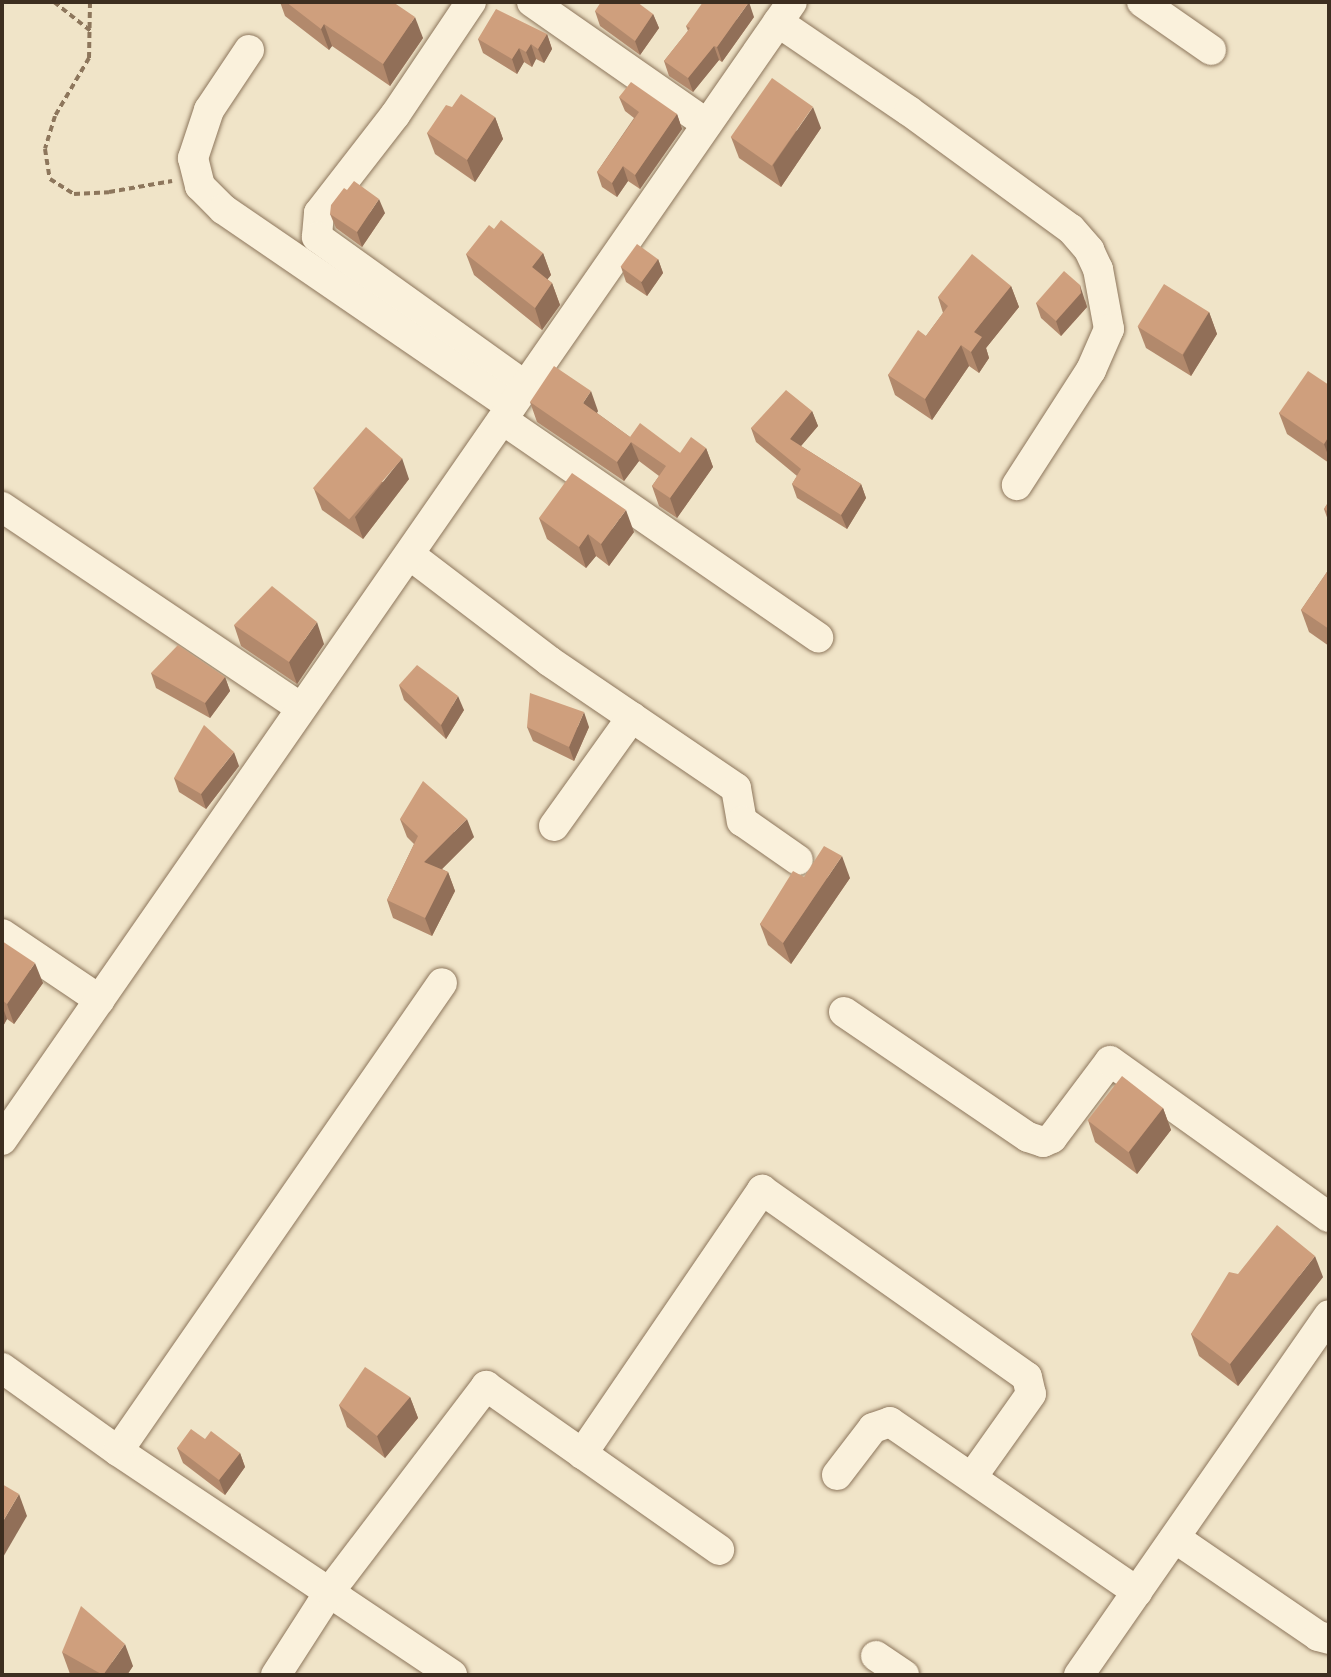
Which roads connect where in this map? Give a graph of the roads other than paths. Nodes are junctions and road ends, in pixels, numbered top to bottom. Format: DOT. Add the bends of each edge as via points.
graph roads {
  1 [pos="471,2"];
  2 [pos="532,2"];
  3 [pos="1142,2"];
  4 [pos="785,12"];
  5 [pos="249,50"];
  6 [pos="1211,50"];
  7 [pos="707,124"];
  8 [pos="513,404"];
  9 [pos="1017,485"];
  10 [pos="2,507"];
  11 [pos="410,555"];
  12 [pos="818,637"];
  13 [pos="301,708"];
  14 [pos="632,717"];
  15 [pos="554,826"];
  16 [pos="798,860"];
  17 [pos="2,934"];
  18 [pos="442,983"];
  19 [pos="100,1000"];
  20 [pos="844,1012"];
  21 [pos="2,1140"];
  22 [pos="1329,1217"];
  23 [pos="1329,1315"];
  24 [pos="2,1368"];
  25 [pos="118,1451"];
  26 [pos="582,1454"];
  27 [pos="837,1475"];
  28 [pos="972,1477"];
  29 [pos="1175,1538"];
  30 [pos="719,1550"];
  31 [pos="330,1591"];
  32 [pos="1137,1592"];
  33 [pos="1329,1639"];
  34 [pos="876,1656"];
  35 [pos="276,1675"];
  36 [pos="452,1675"];
  37 [pos="904,1675"];
  38 [pos="1079,1675"];
  1 -- 8 [label="street" via="395,115 319,213 317,237"];
  2 -- 7 [label="street"];
  3 -- 6 [label="street"];
  4 -- 7 [label="street"];
  4 -- 9 [label="street" via="1071,229 1089,250 1098,269 1109,329 1091,370"];
  5 -- 8 [label="street" via="209,110 193,158 200,186 223,209"];
  7 -- 8 [label="street"];
  8 -- 11 [label="street"];
  8 -- 12 [label="street"];
  10 -- 13 [label="street"];
  11 -- 13 [label="street"];
  11 -- 14 [label="street"];
  13 -- 19 [label="street"];
  14 -- 15 [label="street"];
  14 -- 16 [label="street" via="736,788 742,821"];
  17 -- 19 [label="street"];
  18 -- 25 [label="street"];
  19 -- 21 [label="street"];
  20 -- 22 [label="street" via="1028,1137 1043,1142 1052,1138 1110,1061"];
  23 -- 29 [label="street"];
  24 -- 25 [label="street"];
  25 -- 31 [label="street"];
  26 -- 28 [label="street" via="762,1190 1027,1377 1031,1394"];
  26 -- 30 [label="street"];
  26 -- 31 [label="street" via="486,1386"];
  27 -- 28 [label="street" via="873,1428 890,1422"];
  28 -- 32 [label="street"];
  29 -- 32 [label="street"];
  29 -- 33 [label="street"];
  31 -- 35 [label="street"];
  31 -- 36 [label="street"];
  32 -- 38 [label="street"];
  34 -- 37 [label="street"];
}
